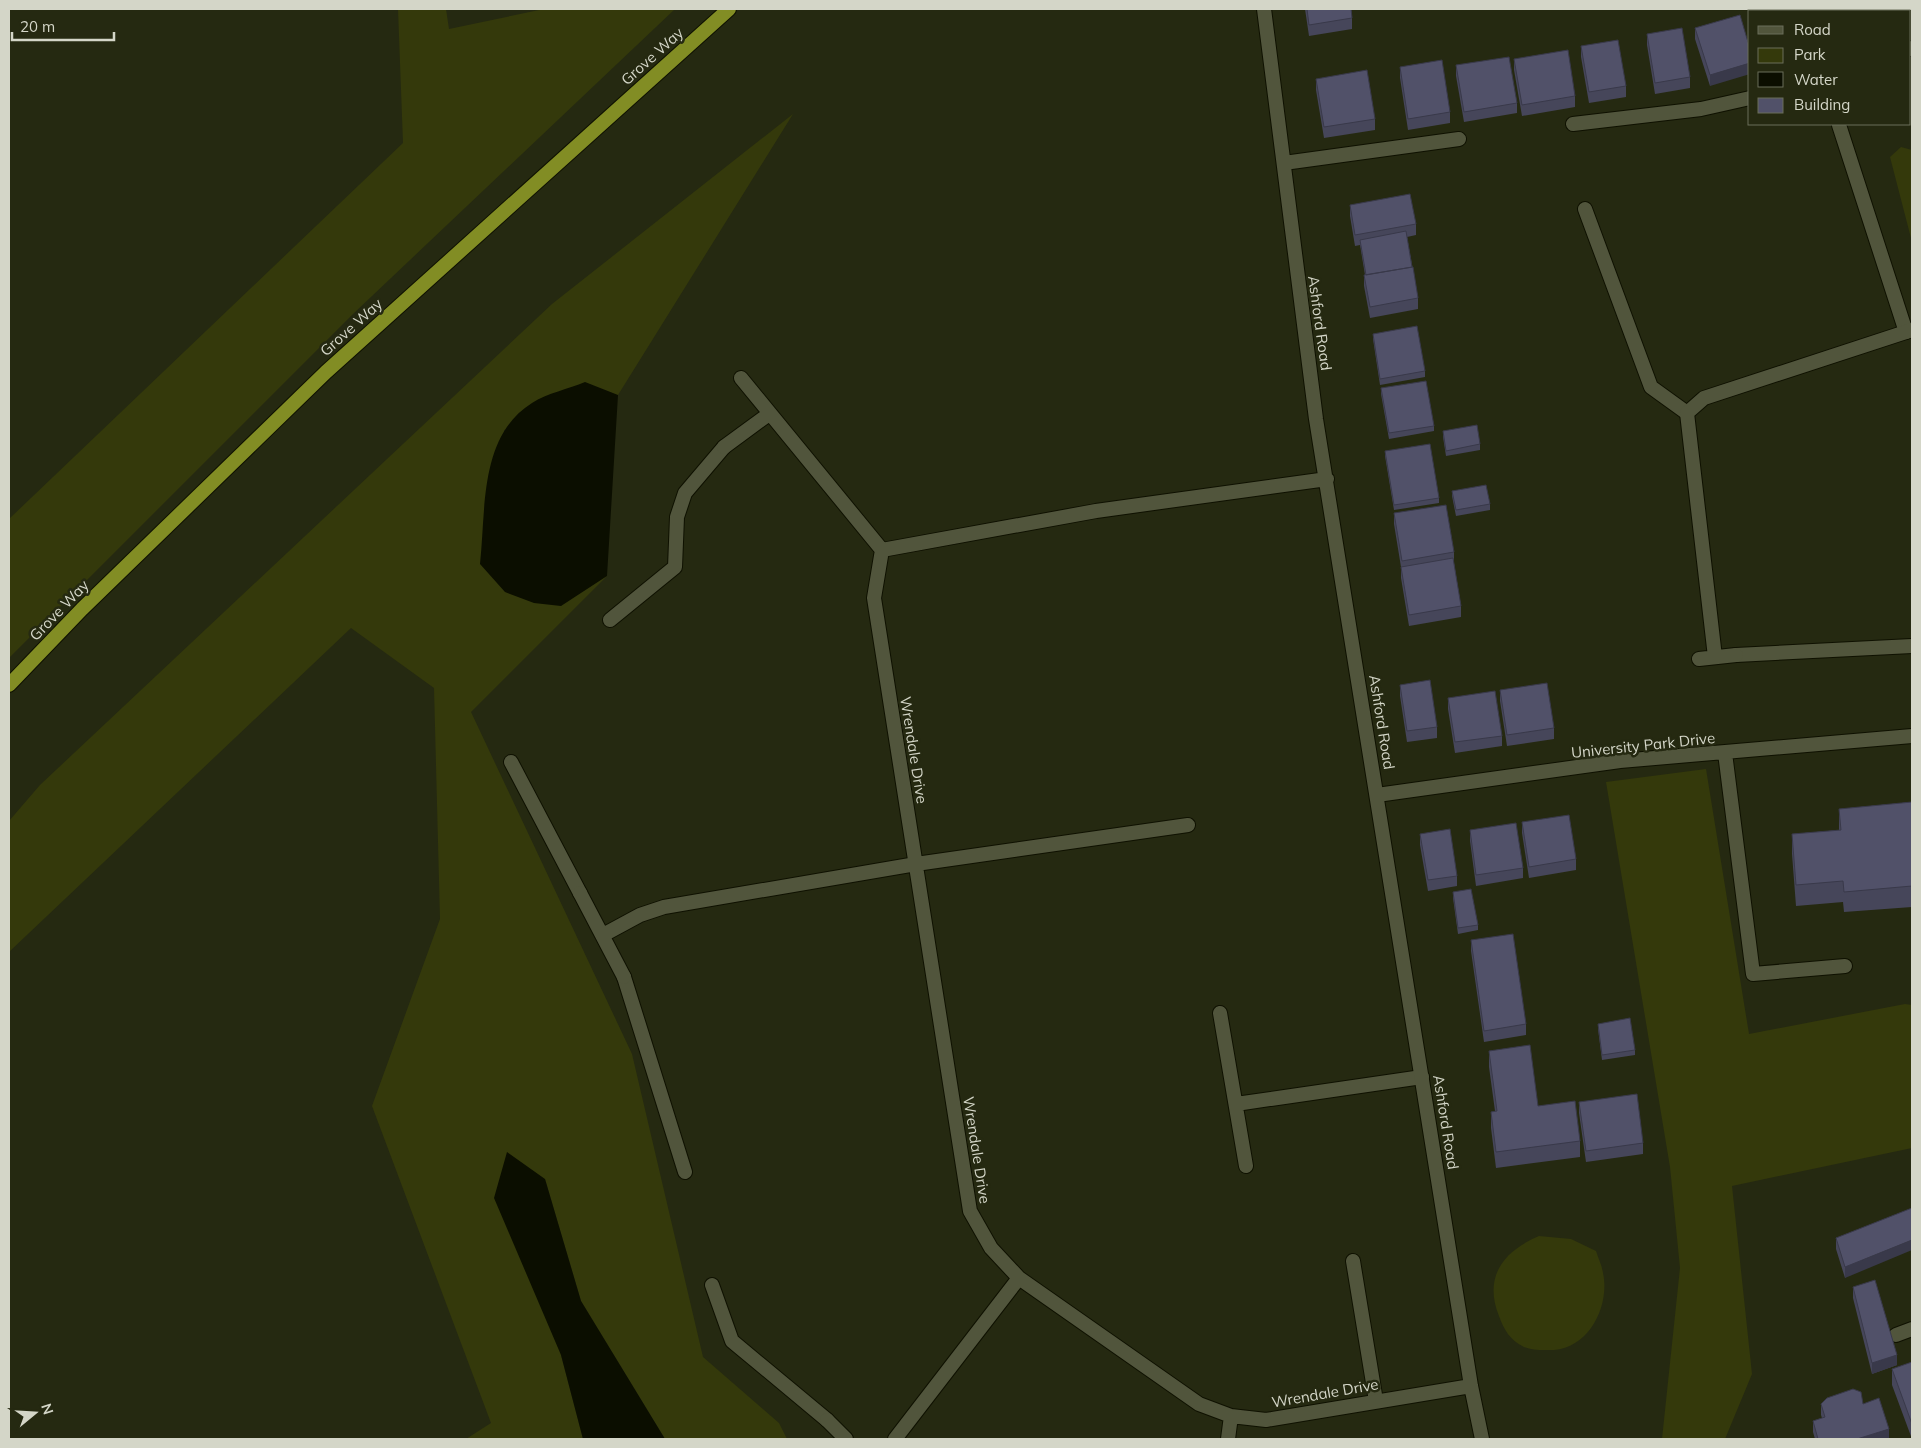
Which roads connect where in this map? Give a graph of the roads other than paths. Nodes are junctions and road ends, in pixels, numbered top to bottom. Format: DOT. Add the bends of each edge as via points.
graph roads {
  1 [pos="729,9"];
  2 [pos="1264,9"];
  3 [pos="1748,98"];
  4 [pos="1572,124"];
  5 [pos="1839,125"];
  6 [pos="1459,139"];
  7 [pos="1284,163"];
  8 [pos="1585,209"];
  9 [pos="1909,331"];
  10 [pos="741,378"];
  11 [pos="1687,413"];
  12 [pos="769,414"];
  13 [pos="1327,479"];
  14 [pos="882,550"];
  15 [pos="610,620"];
  16 [pos="1912,646"];
  17 [pos="1715,657"];
  18 [pos="1699,659"];
  19 [pos="9,685"];
  20 [pos="1912,736"];
  21 [pos="1725,753"];
  22 [pos="511,762"];
  23 [pos="1377,795"];
  24 [pos="1188,825"];
  25 [pos="916,864"];
  26 [pos="603,935"];
  27 [pos="1845,966"];
  28 [pos="1220,1013"];
  29 [pos="1422,1077"];
  30 [pos="1236,1104"];
  31 [pos="1246,1166"];
  32 [pos="684,1172"];
  33 [pos="1353,1261"];
  34 [pos="1019,1278"];
  35 [pos="712,1285"];
  36 [pos="1912,1329"];
  37 [pos="1896,1335"];
  38 [pos="1471,1386"];
  39 [pos="1376,1401"];
  40 [pos="1231,1416"];
  41 [pos="846,1439"];
  42 [pos="895,1439"];
  43 [pos="1228,1439"];
  44 [pos="1482,1439"];
  1 -- 19 [label="highway, Grove Way" via="326,372 82,609"];
  2 -- 7 [label="street, Ashford Road"];
  3 -- 4 [label="street" via="1702,109"];
  5 -- 9 [label="street"];
  6 -- 7 [label="street"];
  7 -- 13 [label="street, Ashford Road"];
  8 -- 11 [label="street" via="1651,387"];
  9 -- 11 [label="street" via="1704,398"];
  10 -- 12 [label="street"];
  11 -- 17 [label="street"];
  12 -- 14 [label="street"];
  12 -- 15 [label="street" via="724,447 685,493 677,517 675,567"];
  13 -- 14 [label="street" via="1096,511"];
  13 -- 23 [label="street, Ashford Road"];
  14 -- 25 [label="street, Wrendale Drive" via="874,598"];
  16 -- 17 [label="street"];
  17 -- 18 [label="street"];
  20 -- 21 [label="street, University Park Drive"];
  21 -- 23 [label="street, University Park Drive" via="1620,761"];
  21 -- 27 [label="street" via="1753,974"];
  22 -- 26 [label="street"];
  23 -- 29 [label="street, Ashford Road"];
  24 -- 25 [label="street"];
  25 -- 26 [label="street" via="664,907 640,915"];
  25 -- 34 [label="street, Wrendale Drive" via="970,1211 991,1248"];
  26 -- 32 [label="street" via="624,977"];
  28 -- 30 [label="street"];
  29 -- 30 [label="street"];
  29 -- 38 [label="street, Ashford Road"];
  30 -- 31 [label="street"];
  33 -- 39 [label="street"];
  34 -- 40 [label="street, Wrendale Drive" via="1198,1404"];
  34 -- 42 [label="street"];
  35 -- 41 [label="street" via="732,1340"];
  36 -- 37 [label="street"];
  38 -- 39 [label="street, Wrendale Drive"];
  38 -- 44 [label="street, Ashford Road"];
  39 -- 40 [label="street, Wrendale Drive" via="1266,1420"];
  40 -- 43 [label="street"];
}
